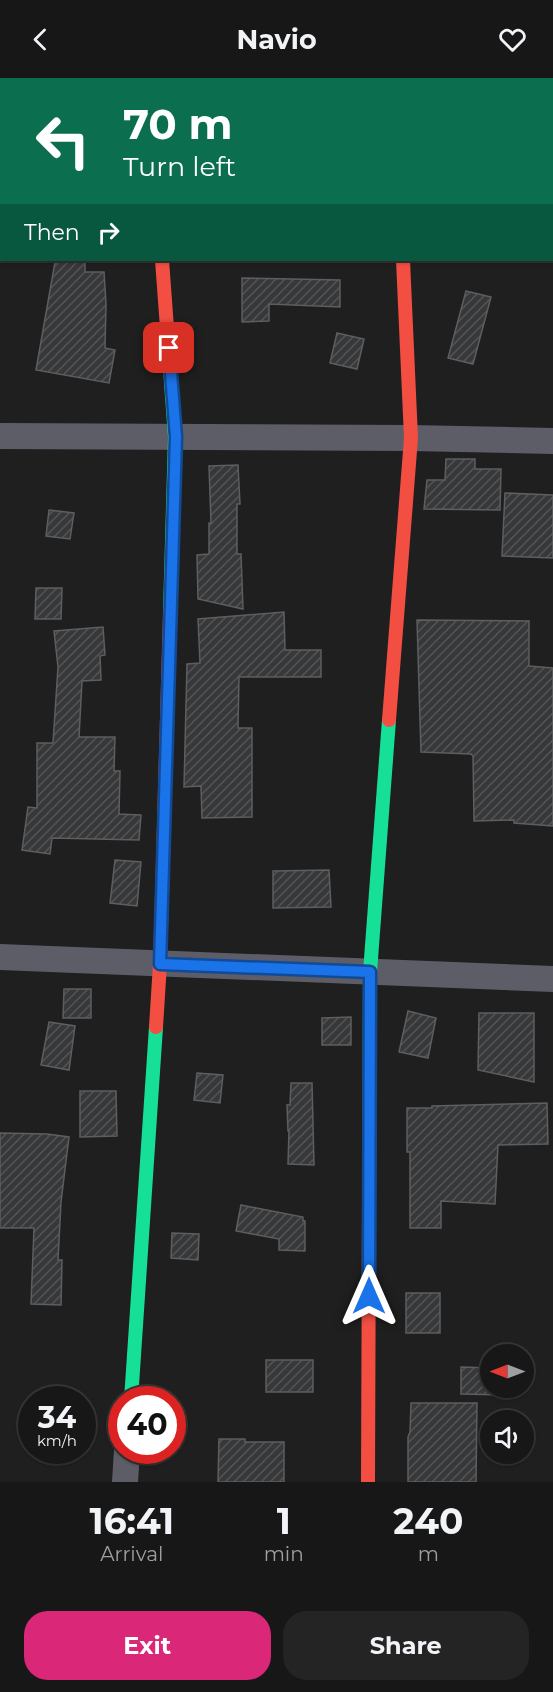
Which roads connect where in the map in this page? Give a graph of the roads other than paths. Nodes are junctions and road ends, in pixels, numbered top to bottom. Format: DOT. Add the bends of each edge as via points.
graph roads {
  1 [pos="162,261"];
  2 [pos="403,261"];
  3 [pos="0,436"];
  4 [pos="176,437"];
  5 [pos="411,438"];
  6 [pos="553,441"];
  7 [pos="0,957"];
  8 [pos="160,964"];
  9 [pos="370,972"];
  10 [pos="553,979"];
  11 [pos="132,1386"];
  12 [pos="126,1464"];
  13 [pos="125,1482"];
  14 [pos="368,1482"];
  1 -- 4 [label="street"];
  2 -- 5 [label="street"];
  3 -- 4 [label="street"];
  4 -- 5 [label="street"];
  4 -- 8 [label="street"];
  5 -- 6 [label="street"];
  5 -- 9 [label="street"];
  7 -- 8 [label="street"];
  8 -- 9 [label="street"];
  8 -- 11 [label="street"];
  9 -- 10 [label="street"];
  9 -- 14 [label="street"];
  12 -- 13 [label="street"];
}
